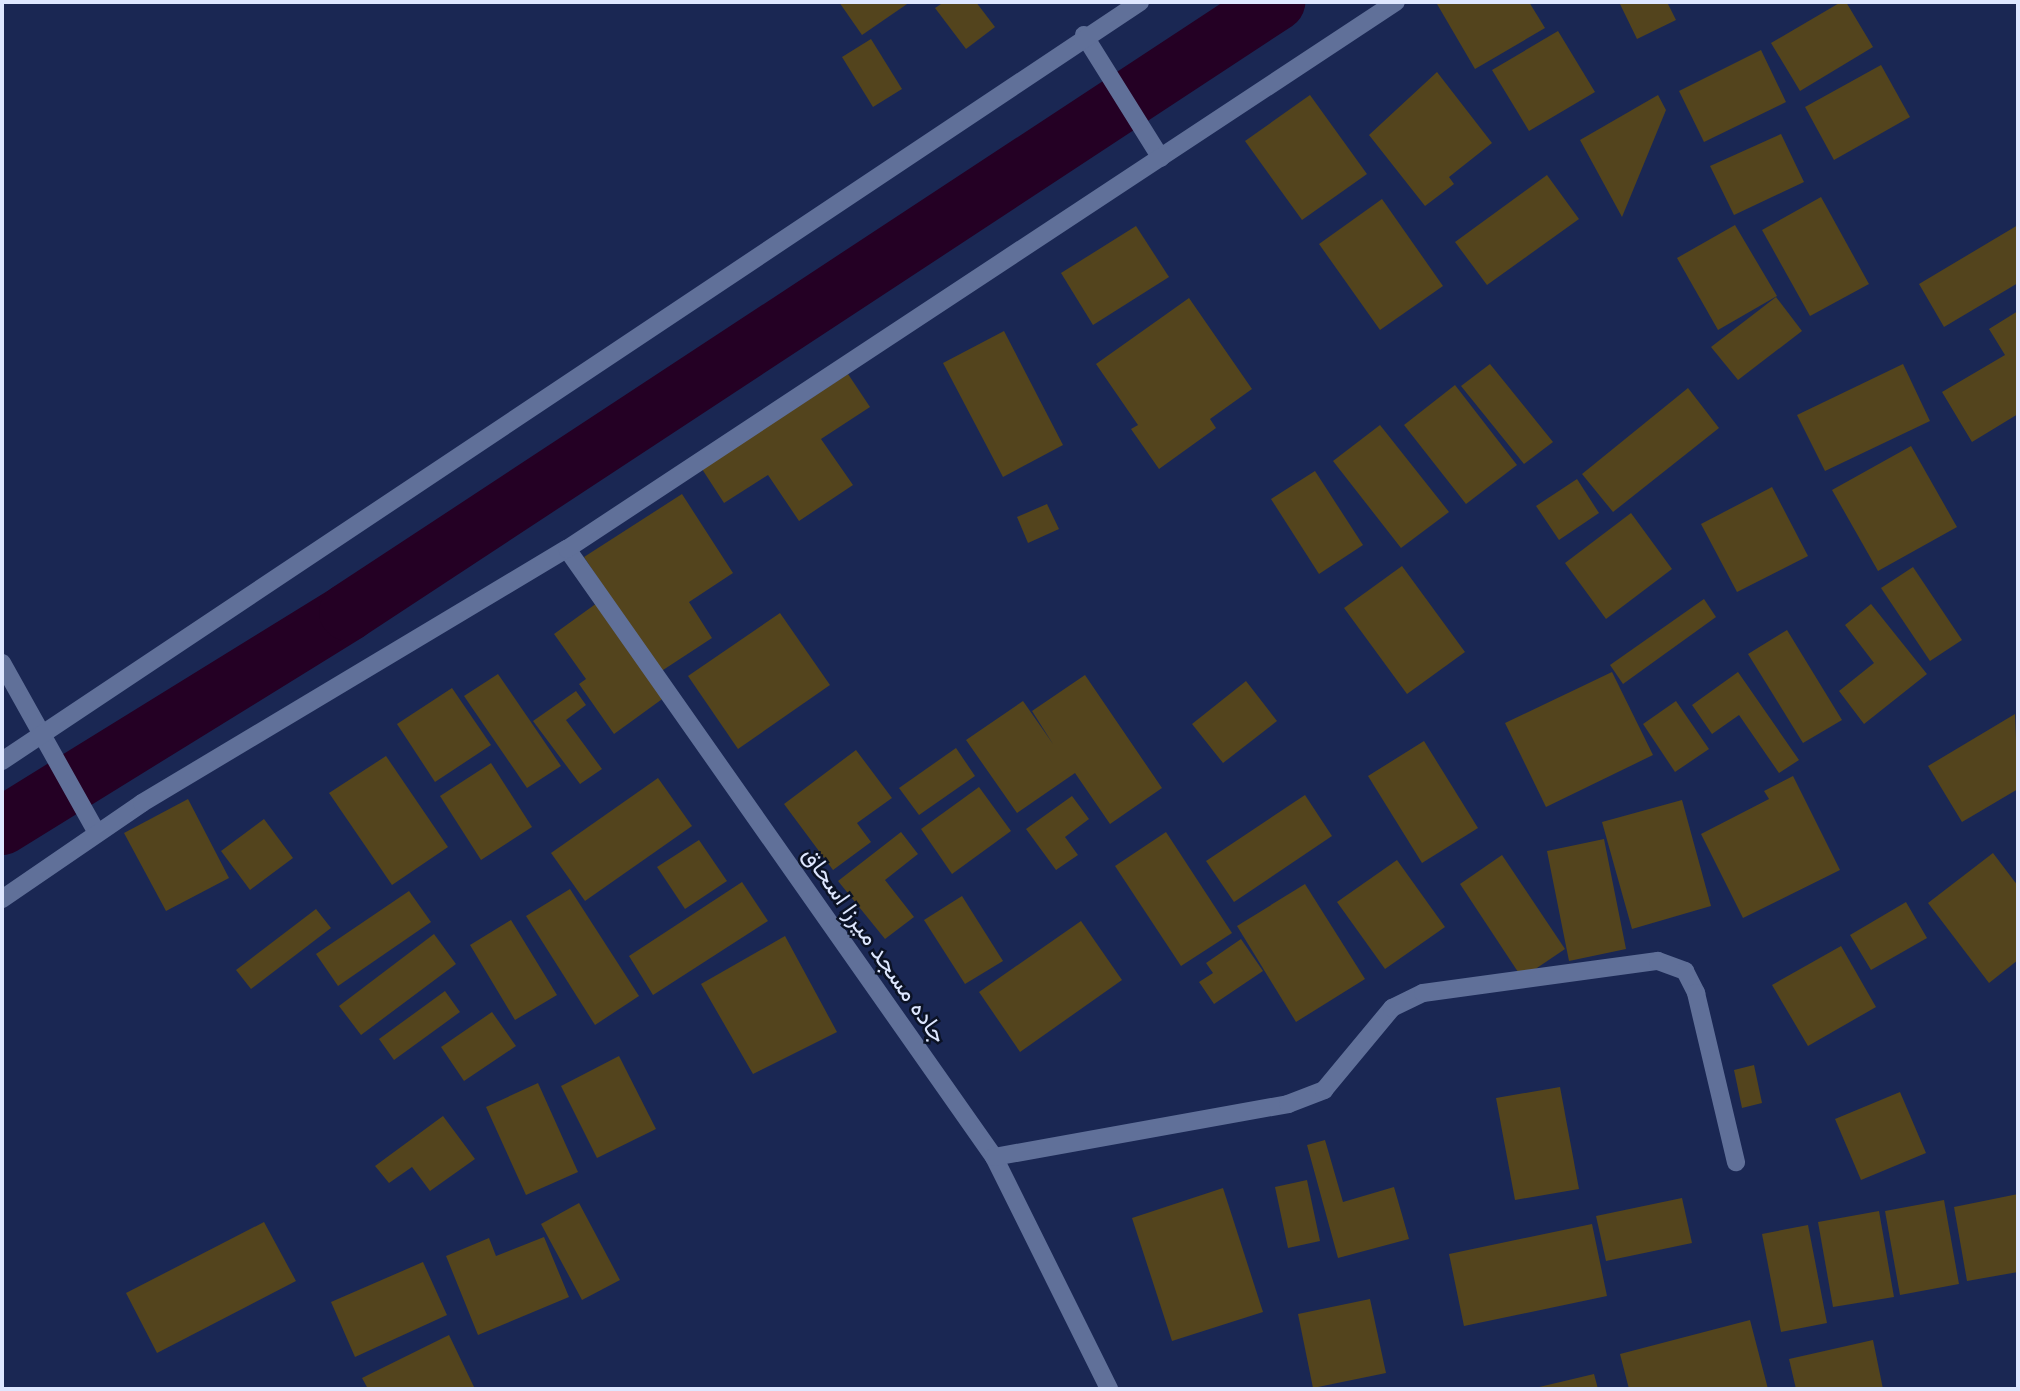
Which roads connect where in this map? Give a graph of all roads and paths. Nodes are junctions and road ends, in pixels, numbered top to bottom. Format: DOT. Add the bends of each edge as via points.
graph roads {
  1 [pos="1140,2"];
  2 [pos="1396,2"];
  3 [pos="1084,35"];
  4 [pos="1161,158"];
  5 [pos="567,549"];
  6 [pos="2,663"];
  7 [pos="38,734"];
  8 [pos="2,761"];
  9 [pos="97,833"];
  10 [pos="2,899"];
  11 [pos="993,1157"];
  12 [pos="1736,1162"];
  13 [pos="1109,1389"];
  1 -- 3 [label="street"];
  2 -- 4 [label="street"];
  3 -- 4 [label="street"];
  3 -- 7 [label="street"];
  4 -- 5 [label="street"];
  5 -- 9 [label="street"];
  5 -- 11 [label="street, جاده مسجد ميرزا اسحاق"];
  6 -- 7 [label="street"];
  7 -- 8 [label="street"];
  7 -- 9 [label="street"];
  9 -- 10 [label="street"];
  11 -- 12 [label="street" via="1288,1104 1324,1090 1392,1008 1423,993 1658,961 1685,971 1696,993"];
  11 -- 13 [label="street, جاده مسجد ميرزا اسحاق"];
}
